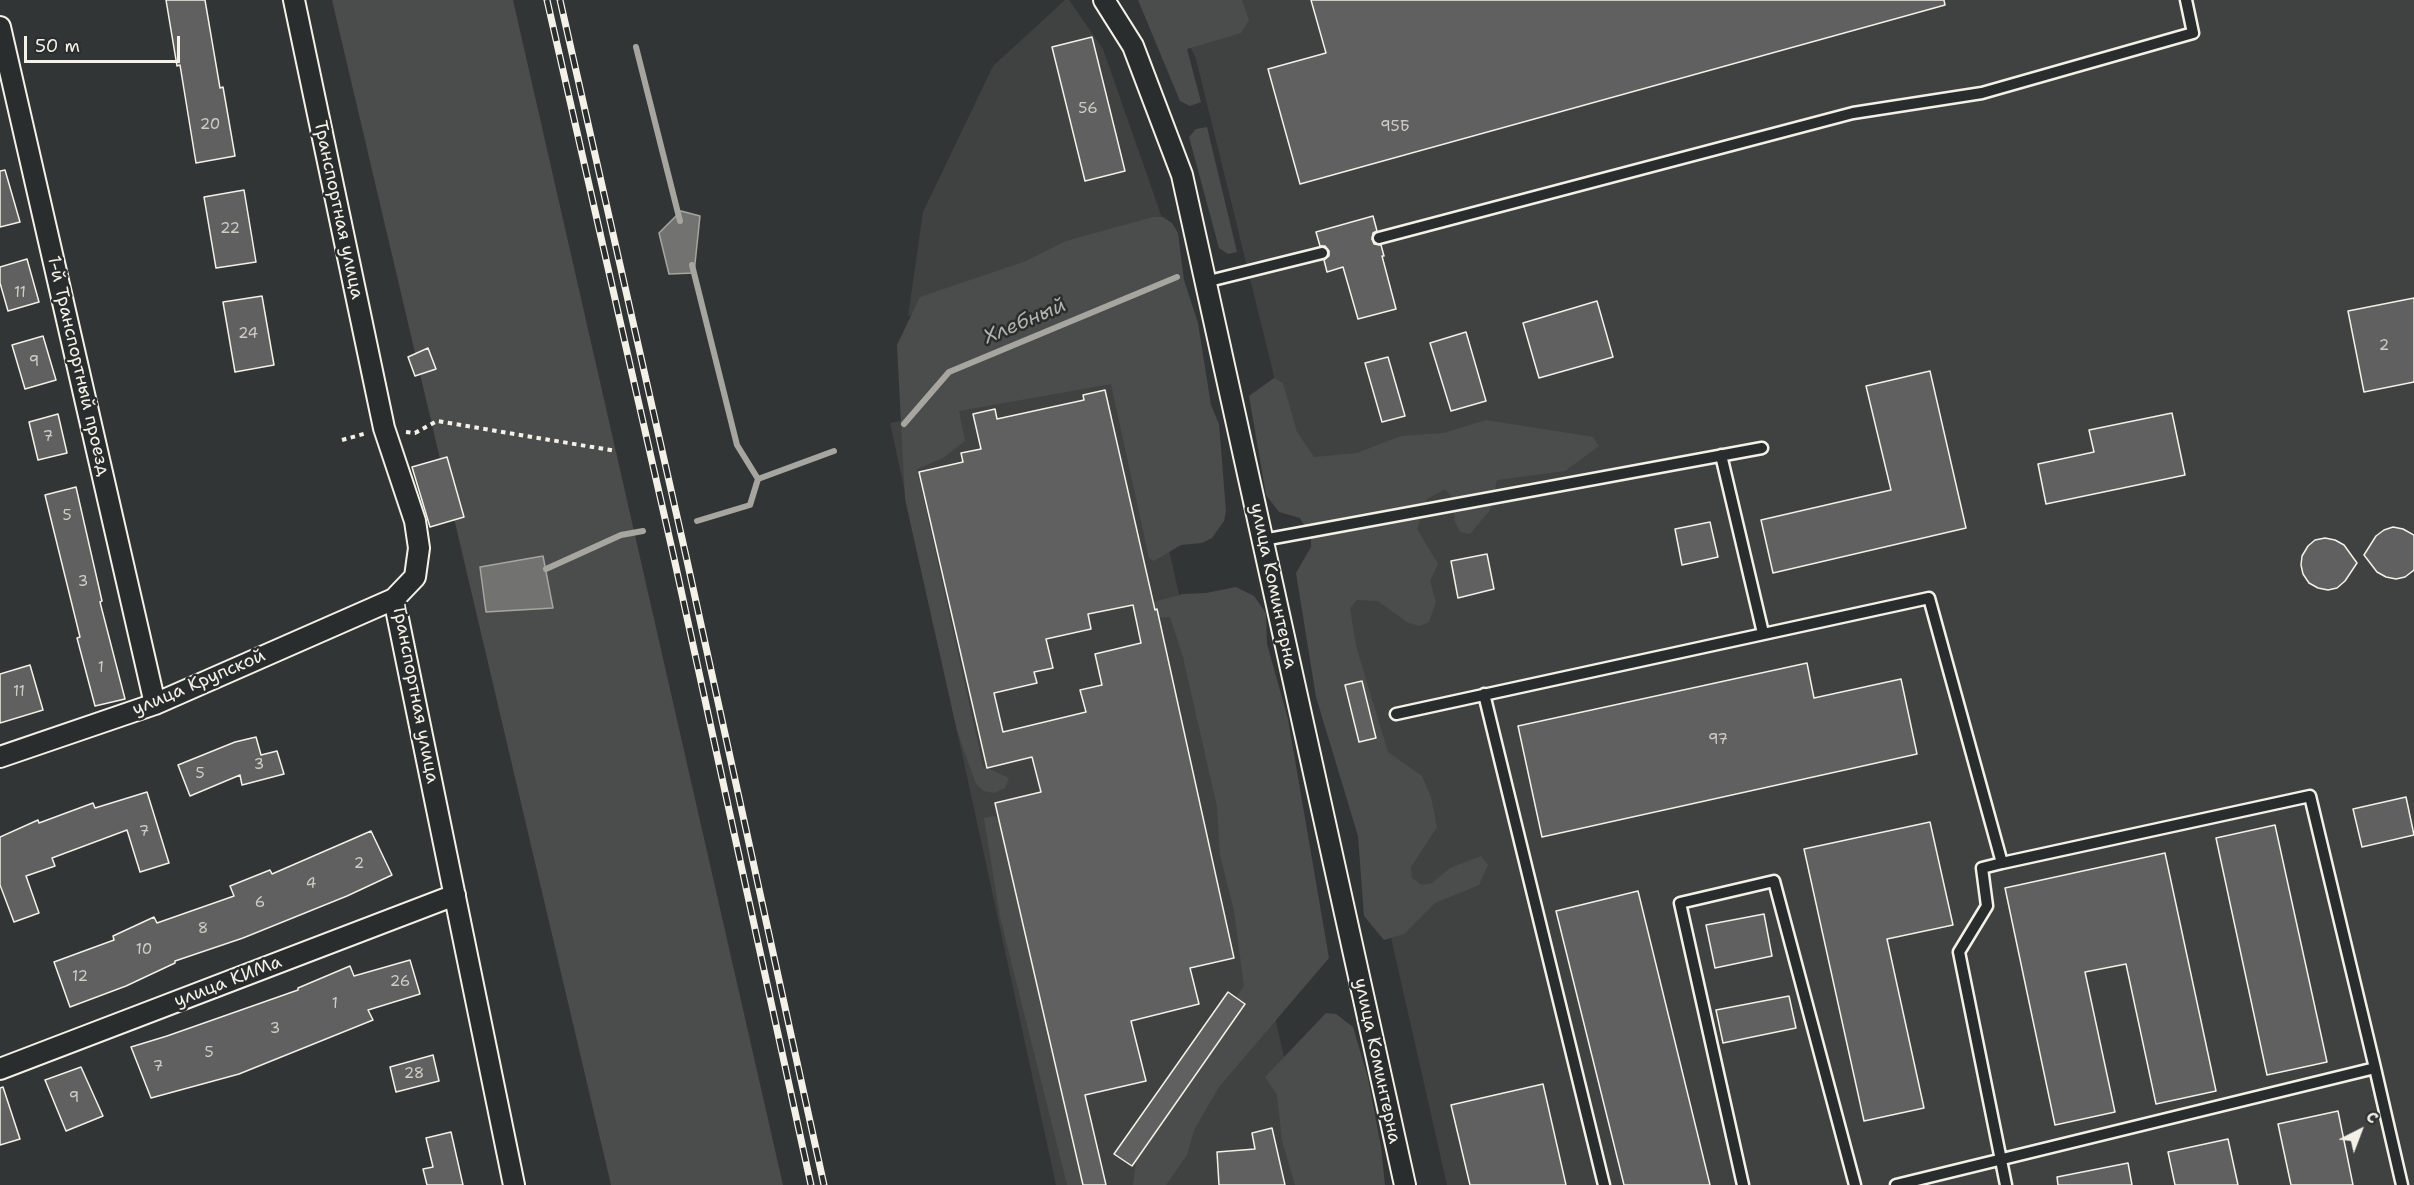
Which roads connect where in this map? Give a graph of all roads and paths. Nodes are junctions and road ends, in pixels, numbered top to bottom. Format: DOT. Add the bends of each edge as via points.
graph roads {
  1 [pos="294,0"];
  2 [pos="1104,0"];
  3 [pos="2186,0"];
  4 [pos="0,27"];
  5 [pos="1379,238"];
  6 [pos="1322,253"];
  7 [pos="1205,282"];
  8 [pos="384,428"];
  9 [pos="342,440"];
  10 [pos="1762,447"];
  11 [pos="616,451"];
  12 [pos="1721,455"];
  13 [pos="1263,540"];
  14 [pos="394,599"];
  15 [pos="1763,633"];
  16 [pos="1484,694"];
  17 [pos="155,704"];
  18 [pos="1396,714"];
  19 [pos="0,758"];
  20 [pos="2002,863"];
  21 [pos="455,895"];
  22 [pos="2375,1068"];
  23 [pos="0,1069"];
  24 [pos="2001,1159"];
  25 [pos="514,1185"];
  26 [pos="1405,1185"];
  27 [pos="1604,1185"];
  28 [pos="1743,1185"];
  29 [pos="1855,1185"];
  30 [pos="1896,1185"];
  31 [pos="2006,1185"];
  32 [pos="2402,1185"];
  1 -- 8 [label="street, Транспортная улица"];
  2 -- 7 [label="street, улица Коминтерна" via="1132,46 1182,175"];
  3 -- 5 [label="lane" via="2193,33 1982,93 1853,113"];
  4 -- 17 [label="street, 1-й Транспортный проезд"];
  6 -- 7 [label="lane"];
  7 -- 13 [label="street, улица Коминтерна"];
  8 -- 9 [label="path"];
  8 -- 11 [label="path" via="415,433 436,421"];
  8 -- 14 [label="street, Транспортная улица" via="415,521 419,548 415,577"];
  10 -- 12 [label="lane"];
  12 -- 13 [label="lane"];
  12 -- 15 [label="lane"];
  13 -- 26 [label="street, улица Коминтерна"];
  14 -- 17 [label="street, улица Крупской"];
  14 -- 21 [label="street, Транспортная улица"];
  15 -- 16 [label="lane"];
  15 -- 20 [label="lane" via="1929,598"];
  16 -- 18 [label="lane"];
  16 -- 27 [label="lane"];
  17 -- 19 [label="street, улица Крупской"];
  20 -- 22 [label="lane" via="2310,796"];
  20 -- 24 [label="lane" via="1982,868 1987,906 1959,952"];
  21 -- 23 [label="street, улица КИМа"];
  21 -- 25 [label="street, Транспортная улица"];
  22 -- 24 [label="lane"];
  22 -- 32 [label="lane"];
  24 -- 30 [label="lane"];
  24 -- 31 [label="lane"];
  28 -- 29 [label="lane" via="1680,903 1774,881"];
}
